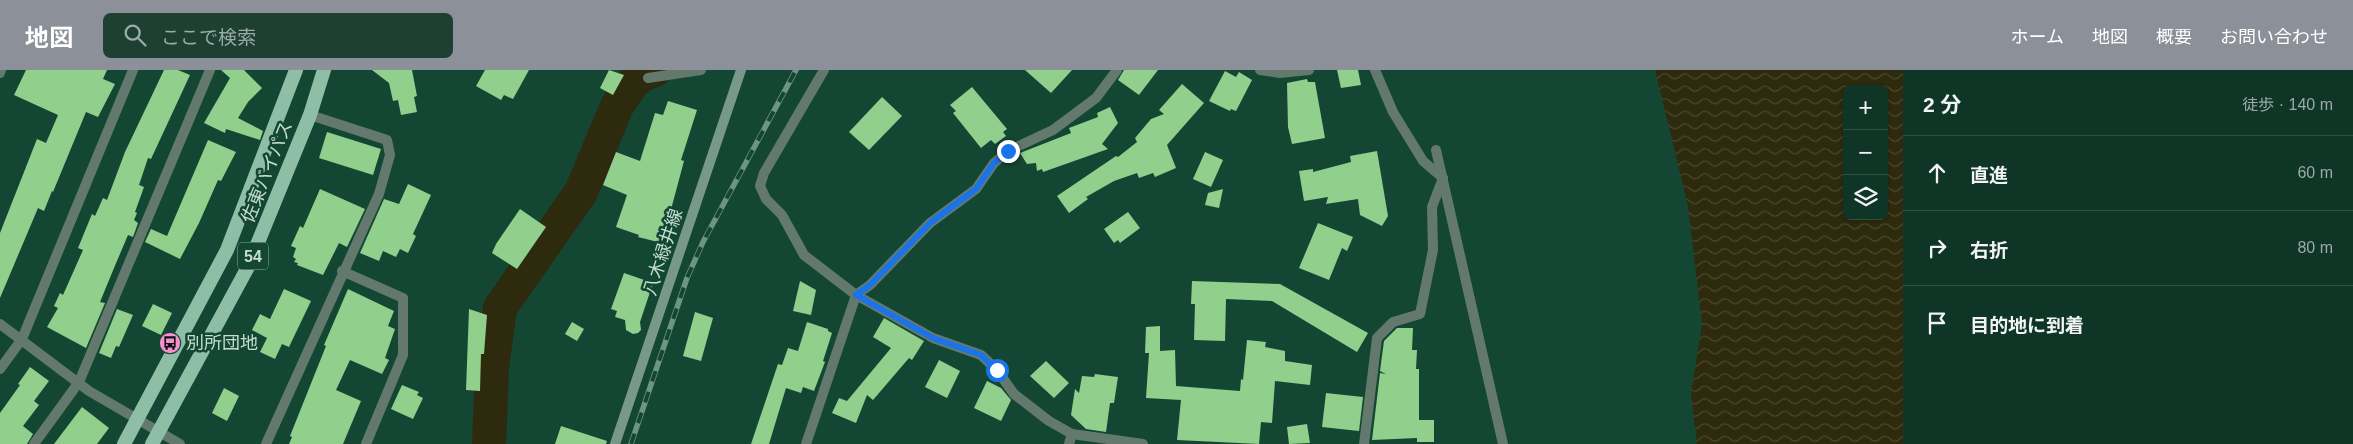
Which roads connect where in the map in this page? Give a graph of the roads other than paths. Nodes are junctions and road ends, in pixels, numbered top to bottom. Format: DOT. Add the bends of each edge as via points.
graph roads {
  1 [pos="133,70"];
  2 [pos="210,70"];
  3 [pos="296,70"];
  4 [pos="324,70"];
  5 [pos="701,70"];
  6 [pos="741,70"];
  7 [pos="824,70"];
  8 [pos="1117,70"];
  9 [pos="1260,70"];
  10 [pos="1309,70"];
  11 [pos="1375,70"];
  12 [pos="648,78"];
  13 [pos="310,115"];
  14 [pos="1436,150"];
  15 [pos="1443,178"];
  16 [pos="342,271"];
  17 [pos="856,295"];
  18 [pos="0,324"];
  19 [pos="22,339"];
  20 [pos="0,369"];
  21 [pos="79,382"];
  22 [pos="138,420"];
  23 [pos="156,438"];
  24 [pos="1070,439"];
  25 [pos="34,444"];
  26 [pos="124,444"];
  27 [pos="180,444"];
  28 [pos="266,444"];
  29 [pos="366,444"];
  30 [pos="615,444"];
  31 [pos="806,444"];
  32 [pos="1143,444"];
  33 [pos="1364,444"];
  34 [pos="1503,444"];
  1 -- 19 [label="street"];
  2 -- 21 [label="street"];
  3 -- 22 [label="highway, 佐東バイパス / 54" via="227,250"];
  4 -- 13 [label="highway, 佐東バイパス / 54"];
  5 -- 12 [label="street"];
  6 -- 30 [label="main road, 八木緑井線"];
  7 -- 17 [label="street" via="764,173 760,186 766,199 782,215 804,255"];
  8 -- 17 [label="street" via="1096,98 1075,114 1053,130 1008,151 994,163 976,189 930,223 870,285"];
  9 -- 10 [label="street" via="1280,73"];
  11 -- 15 [label="street" via="1393,112 1423,161"];
  13 -- 16 [label="street" via="388,140 390,155 378,194"];
  13 -- 23 [label="highway, 佐東バイパス / 54" via="248,267"];
  14 -- 15 [label="street"];
  15 -- 33 [label="street" via="1432,207 1433,250 1420,314 1393,322 1377,338"];
  15 -- 34 [label="street"];
  16 -- 28 [label="street"];
  16 -- 29 [label="street" via="403,298 403,355"];
  17 -- 24 [label="street" via="933,338 981,355 997,370 1014,394"];
  17 -- 31 [label="street"];
  18 -- 19 [label="street"];
  19 -- 20 [label="street"];
  19 -- 21 [label="street"];
  21 -- 22 [label="street"];
  21 -- 25 [label="street"];
  22 -- 23 [label="street"];
  22 -- 26 [label="highway, 佐東バイパス / 54"];
  23 -- 27 [label="street"];
  24 -- 32 [label="street"];
}
